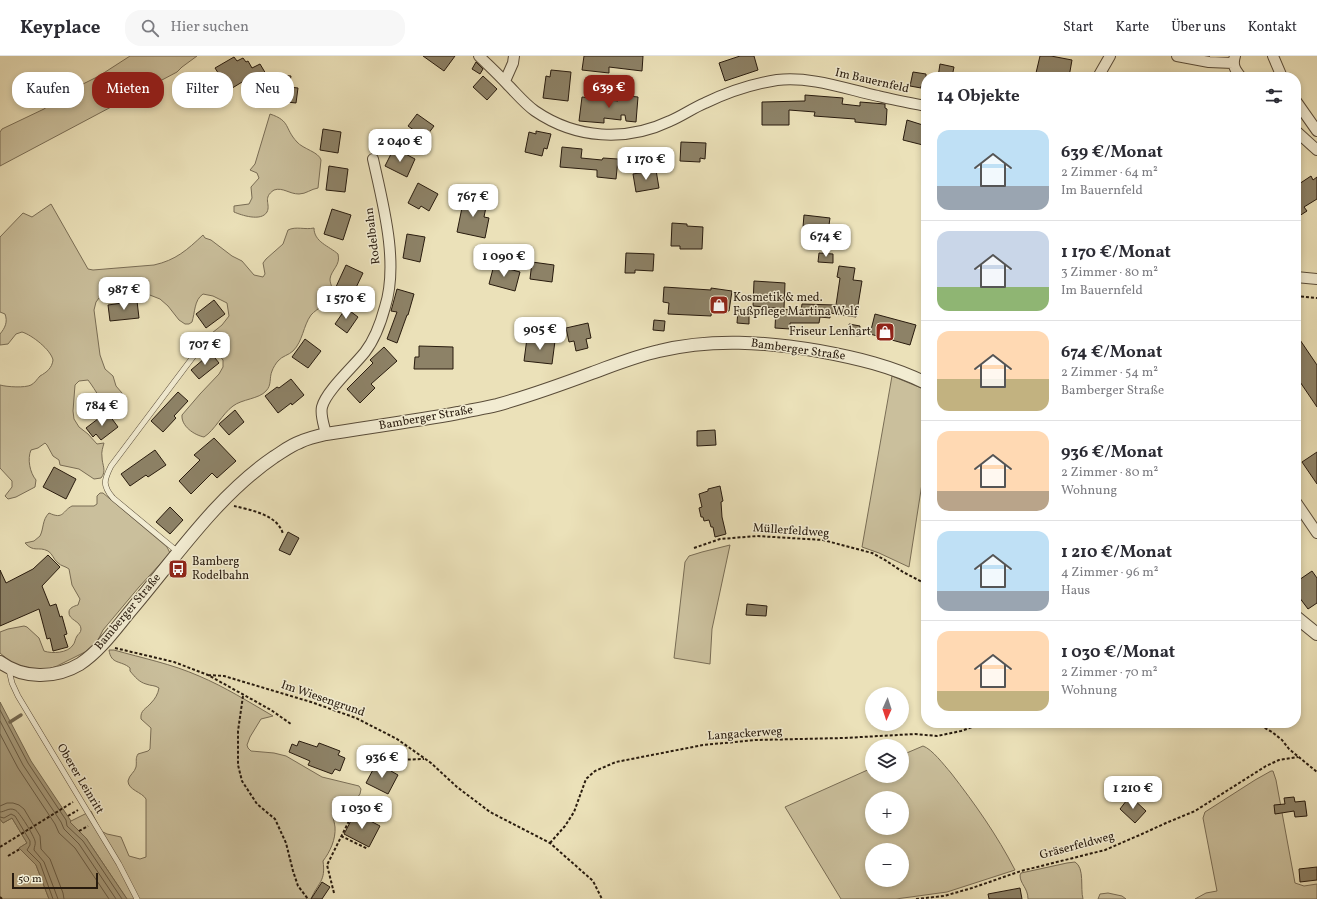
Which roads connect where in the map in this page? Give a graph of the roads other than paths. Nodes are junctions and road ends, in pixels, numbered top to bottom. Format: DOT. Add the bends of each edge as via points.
graph roads {
  1 [pos="479,56"];
  2 [pos="514,56"];
  3 [pos="1110,56"];
  4 [pos="1177,56"];
  5 [pos="1273,56"];
  6 [pos="1234,60"];
  7 [pos="1101,72"];
  8 [pos="1236,72"];
  9 [pos="1280,72"];
  10 [pos="505,81"];
  11 [pos="921,105"];
  12 [pos="1301,108"];
  13 [pos="1317,131"];
  14 [pos="1301,136"];
  15 [pos="1317,150"];
  16 [pos="373,160"];
  17 [pos="1301,277"];
  18 [pos="1317,279"];
  19 [pos="200,335"];
  20 [pos="921,381"];
  21 [pos="326,434"];
  22 [pos="1301,509"];
  23 [pos="1317,533"];
  24 [pos="179,553"];
  25 [pos="1301,621"];
  26 [pos="1317,634"];
  27 [pos="4,666"];
  28 [pos="137,899"];
  1 -- 10 [label="street, Im Bauernfeld"];
  2 -- 10 [label="street" via="514,63"];
  3 -- 7 [label="street"];
  4 -- 6 [label="street" via="1209,62"];
  5 -- 9 [label="street"];
  6 -- 8 [label="street"];
  10 -- 11 [label="street, Im Bauernfeld" via="534,111 576,130 602,136 631,134 654,128 729,92 779,80 830,85"];
  12 -- 13 [label="street"];
  14 -- 15 [label="street"];
  16 -- 21 [label="street, Rodelbahn" via="389,239 390,269 386,306 376,335 367,350 324,401 322,414"];
  17 -- 18 [label="street"];
  19 -- 24 [label="lane" via="196,353 105,479 105,486 113,498"];
  20 -- 21 [label="street, Bamberger Straße" via="876,363 801,348 760,343 699,344 630,359 495,406 413,422"];
  21 -- 24 [label="street, Bamberger Straße" via="299,442 256,469 222,503"];
  22 -- 23 [label="street"];
  24 -- 27 [label="street, Bamberger Straße" via="103,643 78,665 49,674 27,674"];
  25 -- 26 [label="street"];
  27 -- 28 [label="lane, Oberer Leinritt" via="18,696 119,864"];
}
